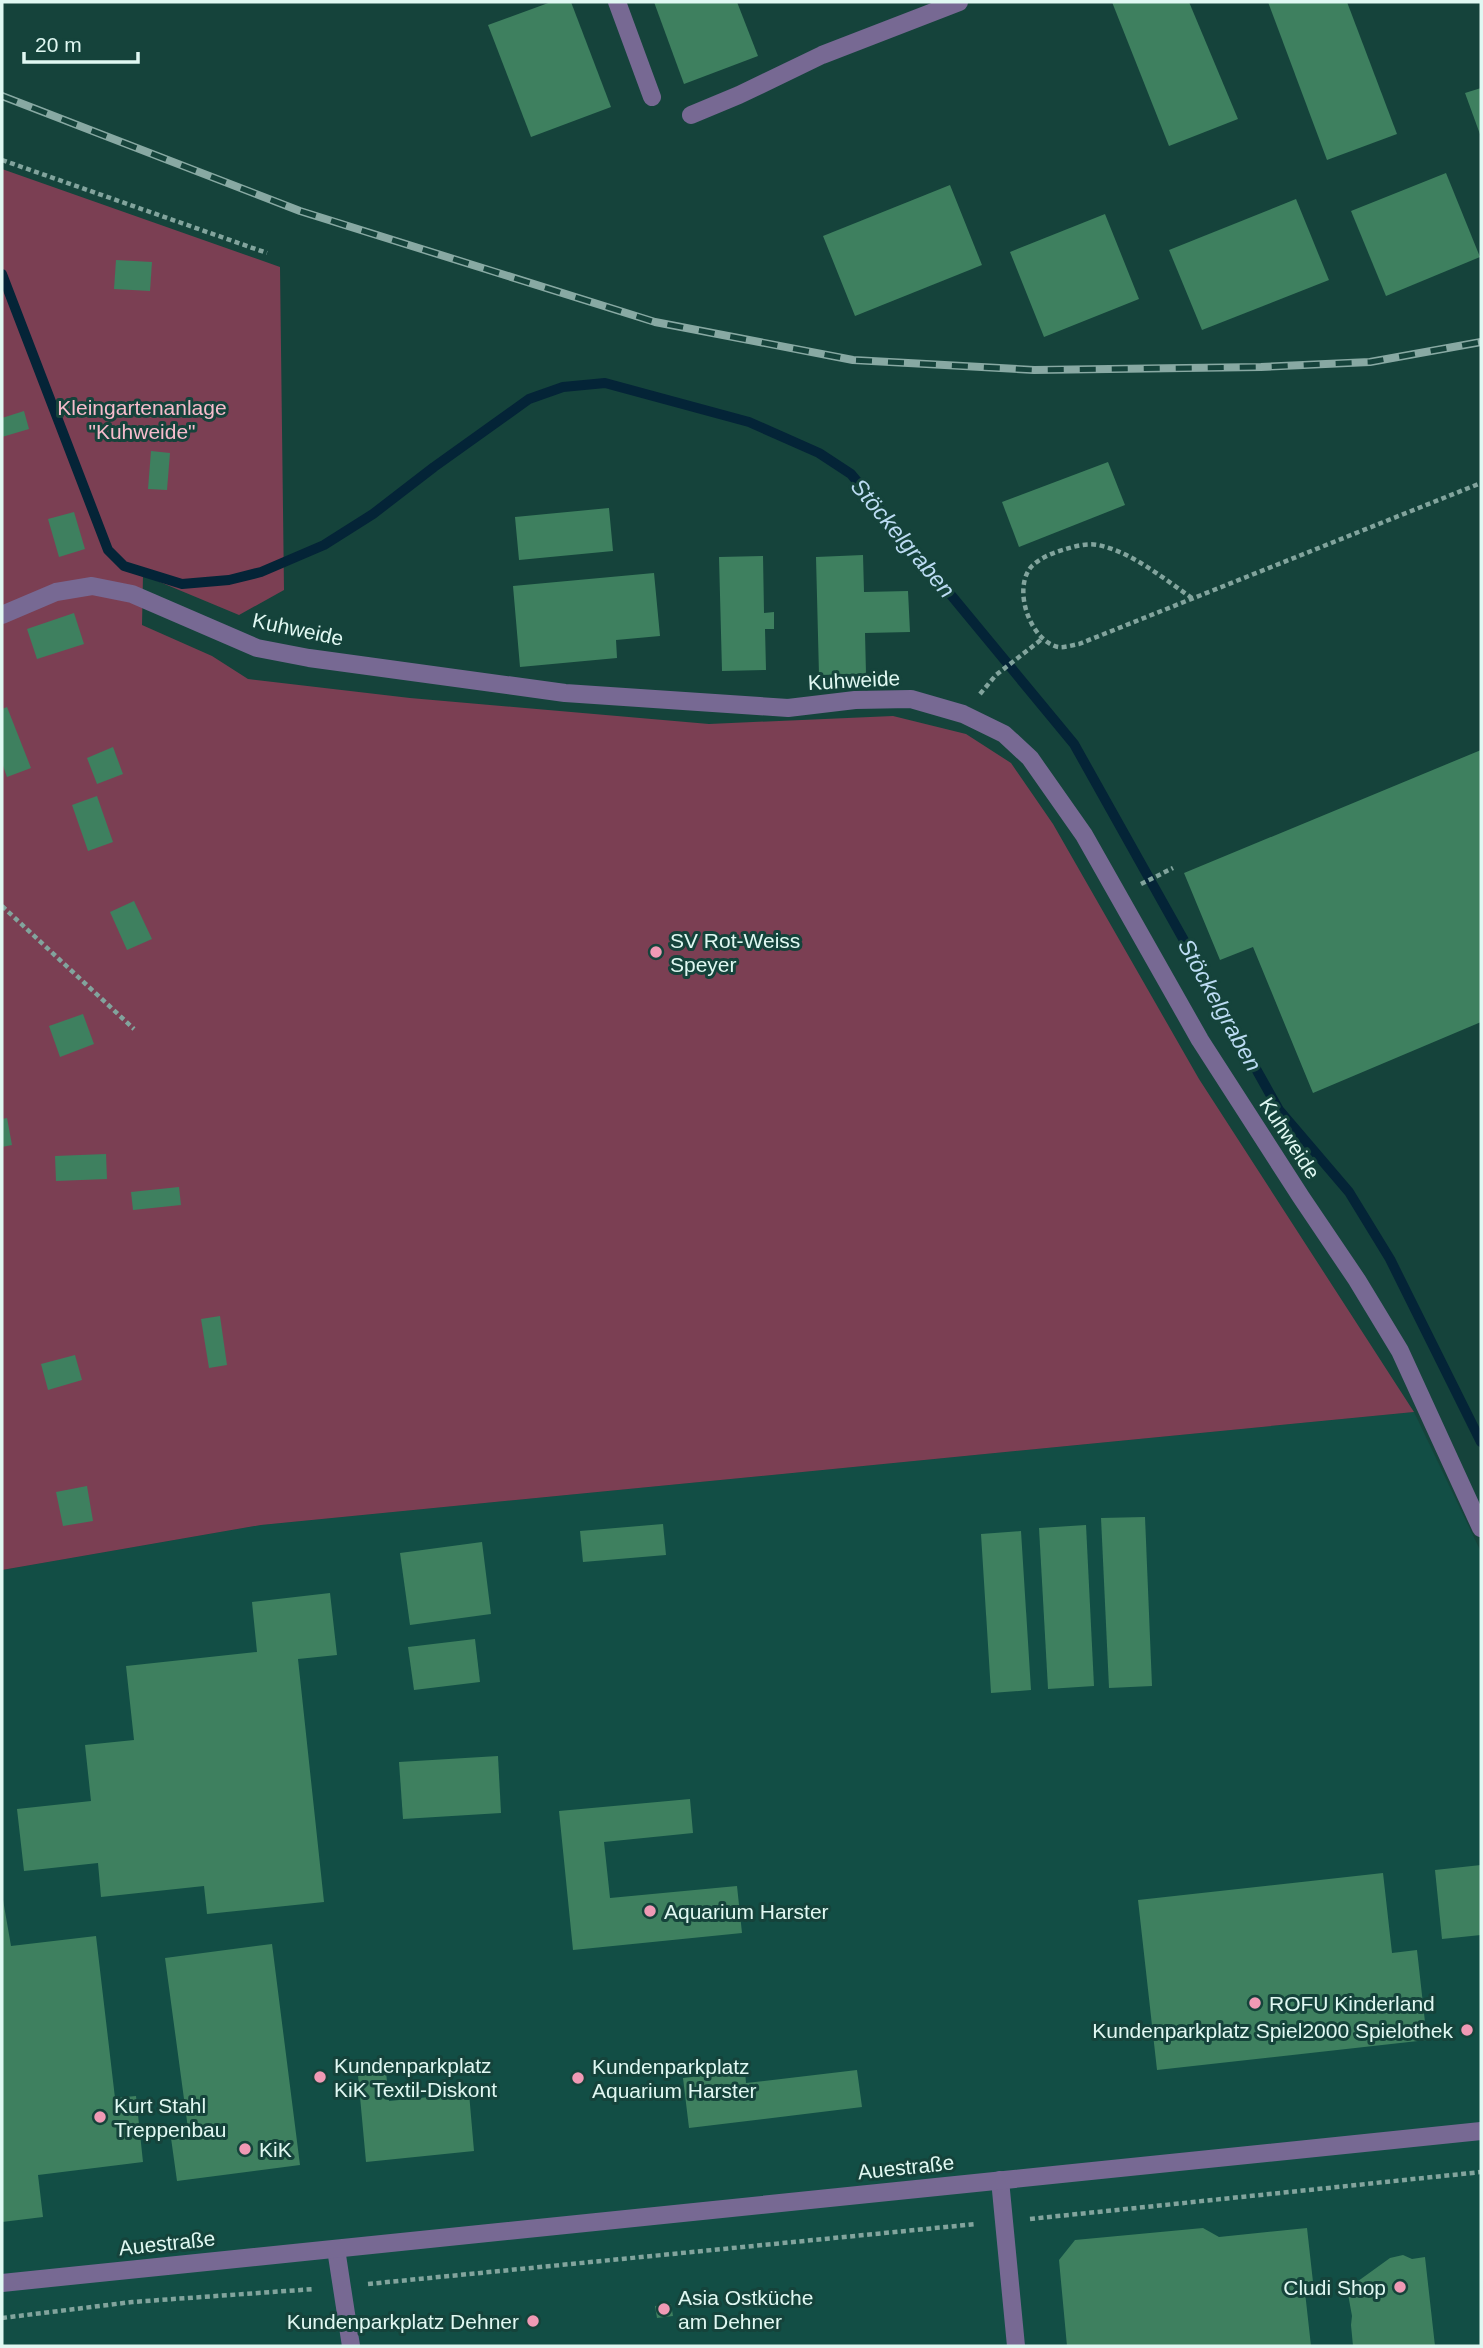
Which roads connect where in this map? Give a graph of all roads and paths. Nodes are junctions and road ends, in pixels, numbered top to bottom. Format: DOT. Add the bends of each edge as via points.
graph roads {
  1 [pos="617,2"];
  2 [pos="959,2"];
  3 [pos="652,97"];
  4 [pos="691,115"];
  5 [pos="2,160"];
  6 [pos="267,253"];
  7 [pos="1481,483"];
  8 [pos="1192,598"];
  9 [pos="2,615"];
  10 [pos="1042,639"];
  11 [pos="996,675"];
  12 [pos="1173,868"];
  13 [pos="1138,886"];
  14 [pos="2,906"];
  15 [pos="134,1029"];
  16 [pos="1481,1528"];
  17 [pos="1481,2131"];
  18 [pos="1481,2172"];
  19 [pos="1000,2180"];
  20 [pos="1003,2221"];
  21 [pos="336,2249"];
  22 [pos="2,2283"];
  23 [pos="343,2287"];
  24 [pos="2,2318"];
  25 [pos="351,2346"];
  26 [pos="1016,2346"];
  1 -- 3 [label="street"];
  2 -- 4 [label="street" via="822,55"];
  5 -- 6 [label="path"];
  7 -- 8 [label="path"];
  8 -- 10 [label="path" via="1079,644 1058,647"];
  8 -- 10 [label="path" via="1128,556 1097,545 1054,552 1031,566 1023,587 1031,625"];
  9 -- 16 [label="street, Kuhweide" via="56,592 92,586 132,594 257,648 309,658 565,693 788,708 911,699 963,714 1004,734 1030,758 1084,835 1200,1040 1400,1351"];
  10 -- 11 [label="path"];
  12 -- 13 [label="path"];
  14 -- 15 [label="path"];
  17 -- 19 [label="street, Auestraße"];
  18 -- 20 [label="path"];
  19 -- 20 [label="street"];
  19 -- 21 [label="street, Auestraße"];
  20 -- 23 [label="path"];
  20 -- 26 [label="street"];
  21 -- 22 [label="street, Auestraße"];
  21 -- 23 [label="street"];
  23 -- 24 [label="path" via="132,2302"];
  23 -- 25 [label="street"];
}
